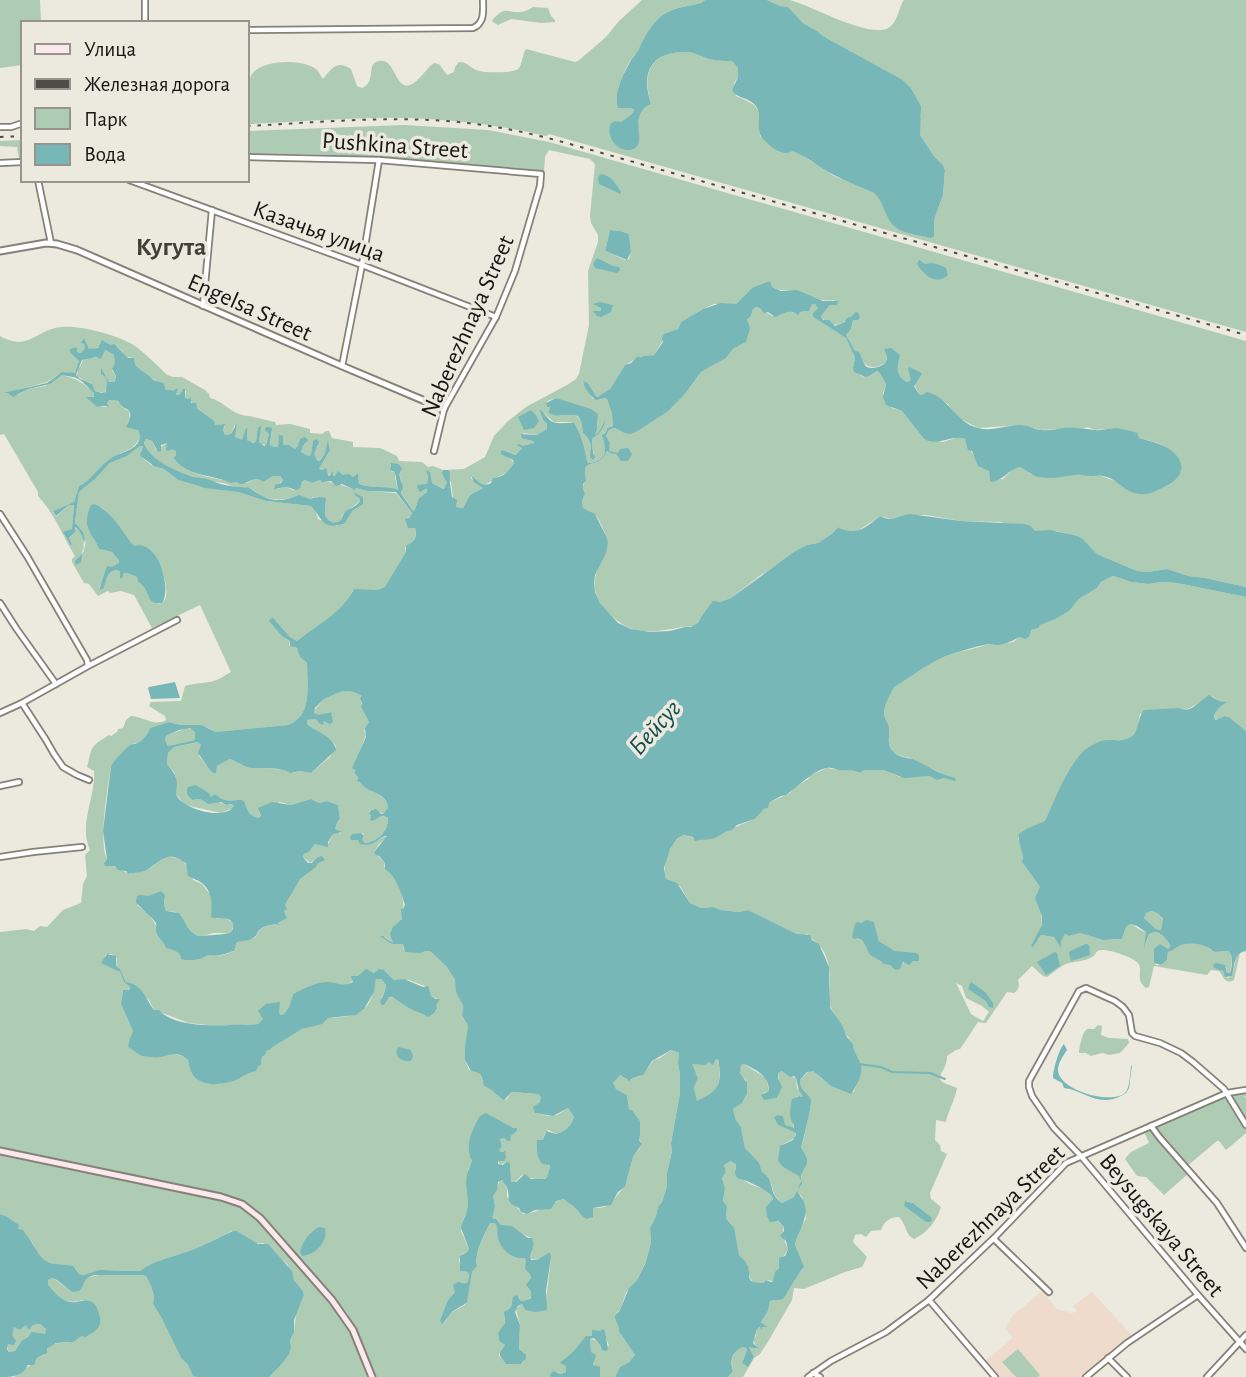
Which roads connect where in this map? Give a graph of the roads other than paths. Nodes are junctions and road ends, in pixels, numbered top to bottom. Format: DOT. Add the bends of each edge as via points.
graph roads {
  1 [pos="145,0"];
  2 [pos="483,0"];
  3 [pos="145,21"];
  4 [pos="248,30"];
  5 [pos="21,124"];
  6 [pos="0,127"];
  7 [pos="248,157"];
  8 [pos="379,160"];
  9 [pos="21,162"];
  10 [pos="0,163"];
  11 [pos="541,174"];
  12 [pos="38,182"];
  13 [pos="135,182"];
  14 [pos="212,210"];
  15 [pos="51,243"];
  16 [pos="0,251"];
  17 [pos="362,265"];
  18 [pos="203,306"];
  19 [pos="496,317"];
  20 [pos="342,366"];
  21 [pos="444,409"];
  22 [pos="434,450"];
  23 [pos="0,513"];
  24 [pos="0,603"];
  25 [pos="177,620"];
  26 [pos="88,666"];
  27 [pos="56,684"];
  28 [pos="22,703"];
  29 [pos="0,713"];
  30 [pos="89,780"];
  31 [pos="19,782"];
  32 [pos="0,786"];
  33 [pos="82,847"];
  34 [pos="0,857"];
  35 [pos="1246,1090"];
  36 [pos="1227,1094"];
  37 [pos="1246,1125"];
  38 [pos="1151,1126"];
  39 [pos="0,1152"];
  40 [pos="1080,1156"];
  41 [pos="994,1238"];
  42 [pos="1246,1248"];
  43 [pos="1049,1292"];
  44 [pos="1198,1296"];
  45 [pos="929,1300"];
  46 [pos="1246,1335"];
  47 [pos="1240,1342"];
  48 [pos="1246,1349"];
  49 [pos="1108,1358"];
  50 [pos="811,1375"];
  51 [pos="372,1377"];
  52 [pos="820,1377"];
  53 [pos="995,1377"];
  54 [pos="1086,1377"];
  55 [pos="1127,1377"];
  56 [pos="1207,1377"];
  1 -- 3 [label="street"];
  2 -- 4 [label="street" via="483,17 470,29"];
  5 -- 6 [label="street"];
  7 -- 8 [label="street, Pushkina Street"];
  8 -- 11 [label="street, Pushkina Street"];
  8 -- 17 [label="street"];
  9 -- 10 [label="street"];
  11 -- 19 [label="street, Naberezhnaya Street" via="521,256"];
  12 -- 15 [label="street"];
  13 -- 14 [label="street, Казачья улица"];
  14 -- 17 [label="street, Казачья улица"];
  14 -- 18 [label="street"];
  15 -- 16 [label="street, Engelsa Street"];
  15 -- 18 [label="street, Engelsa Street" via="87,253"];
  17 -- 19 [label="street, Казачья улица"];
  17 -- 20 [label="street"];
  18 -- 20 [label="street, Engelsa Street"];
  19 -- 21 [label="street, Naberezhnaya Street"];
  20 -- 21 [label="street, Engelsa Street"];
  21 -- 22 [label="street, Naberezhnaya Street"];
  23 -- 26 [label="street"];
  24 -- 27 [label="street"];
  25 -- 26 [label="street"];
  26 -- 27 [label="street"];
  27 -- 28 [label="street"];
  28 -- 29 [label="street"];
  28 -- 30 [label="street" via="61,764"];
  31 -- 32 [label="street"];
  33 -- 34 [label="street"];
  35 -- 36 [label="street, Naberezhnaya Street"];
  36 -- 37 [label="street"];
  36 -- 38 [label="street, Naberezhnaya Street"];
  36 -- 40 [label="street, Beysugskaya Street" via="1181,1053 1135,1037 1123,1007 1083,988 1028,1084 1041,1111"];
  38 -- 40 [label="street, Naberezhnaya Street"];
  38 -- 42 [label="street" via="1217,1203"];
  39 -- 51 [label="main road" via="221,1197 249,1209 345,1316"];
  40 -- 41 [label="street, Naberezhnaya Street" via="1062,1166"];
  40 -- 44 [label="street, Beysugskaya Street"];
  41 -- 43 [label="street"];
  41 -- 45 [label="street, Naberezhnaya Street"];
  44 -- 47 [label="street, Beysugskaya Street"];
  44 -- 49 [label="street"];
  45 -- 50 [label="street, Naberezhnaya Street" via="886,1332"];
  45 -- 53 [label="street"];
  46 -- 47 [label="street"];
  47 -- 48 [label="street, Beysugskaya Street"];
  47 -- 56 [label="street"];
  49 -- 54 [label="street"];
  49 -- 55 [label="street"];
  50 -- 52 [label="street"];
}
